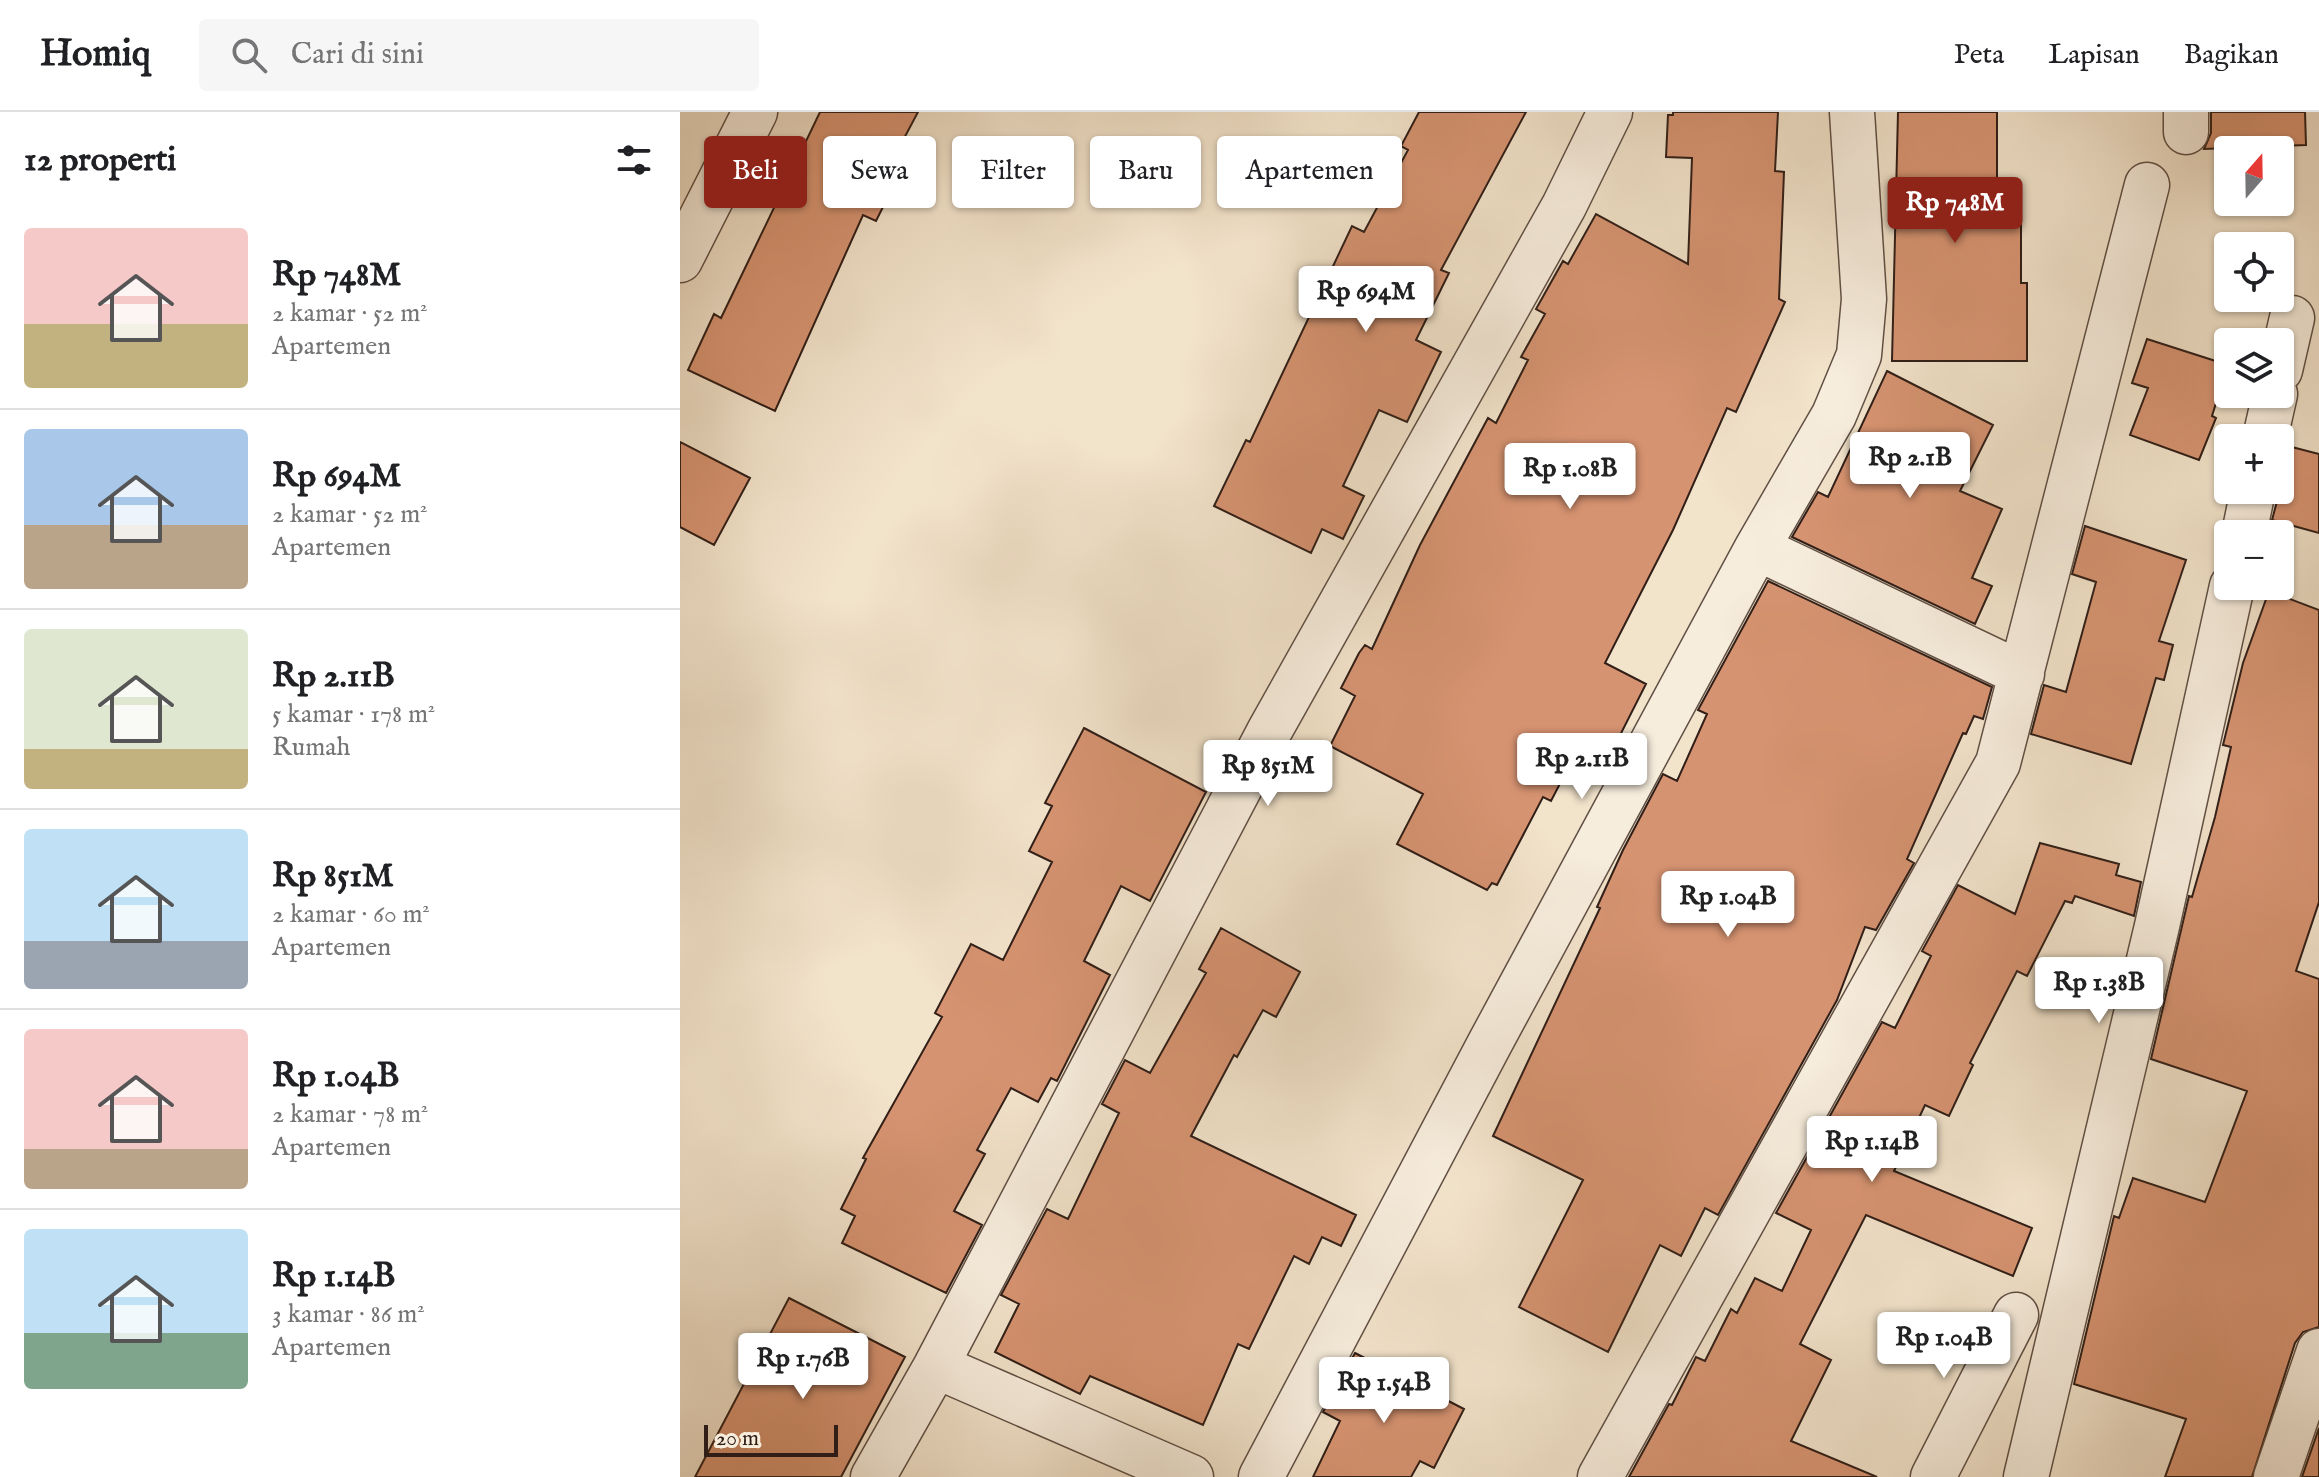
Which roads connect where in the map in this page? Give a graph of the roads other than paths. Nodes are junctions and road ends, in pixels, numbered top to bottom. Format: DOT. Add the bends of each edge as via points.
graph roads {
  1 [pos="755,112"];
  2 [pos="1610,112"];
  3 [pos="1852,112"];
  4 [pos="2147,185"];
  5 [pos="680,260"];
  6 [pos="2292,318"];
  7 [pos="2290,328"];
  8 [pos="1757,548"];
  9 [pos="2229,600"];
  10 [pos="2022,674"];
  11 [pos="2016,1315"];
  12 [pos="2319,1351"];
  13 [pos="936,1366"];
  14 [pos="873,1477"];
  15 [pos="1191,1477"];
  16 [pos="1261,1477"];
  17 [pos="1600,1477"];
  18 [pos="1933,1477"];
  19 [pos="2026,1477"];
  20 [pos="2276,1477"];
  1 -- 5 [label="street"];
  2 -- 13 [label="street" via="1564,206 1270,730"];
  3 -- 8 [label="street" via="1863,271 1859,355 1834,415"];
  4 -- 10 [label="street"];
  6 -- 7 [label="street"];
  8 -- 10 [label="street"];
  8 -- 16 [label="street"];
  9 -- 19 [label="street"];
  10 -- 17 [label="street" via="1998,763"];
  11 -- 18 [label="street"];
  12 -- 20 [label="street"];
  13 -- 14 [label="street"];
  13 -- 15 [label="street"];
}
